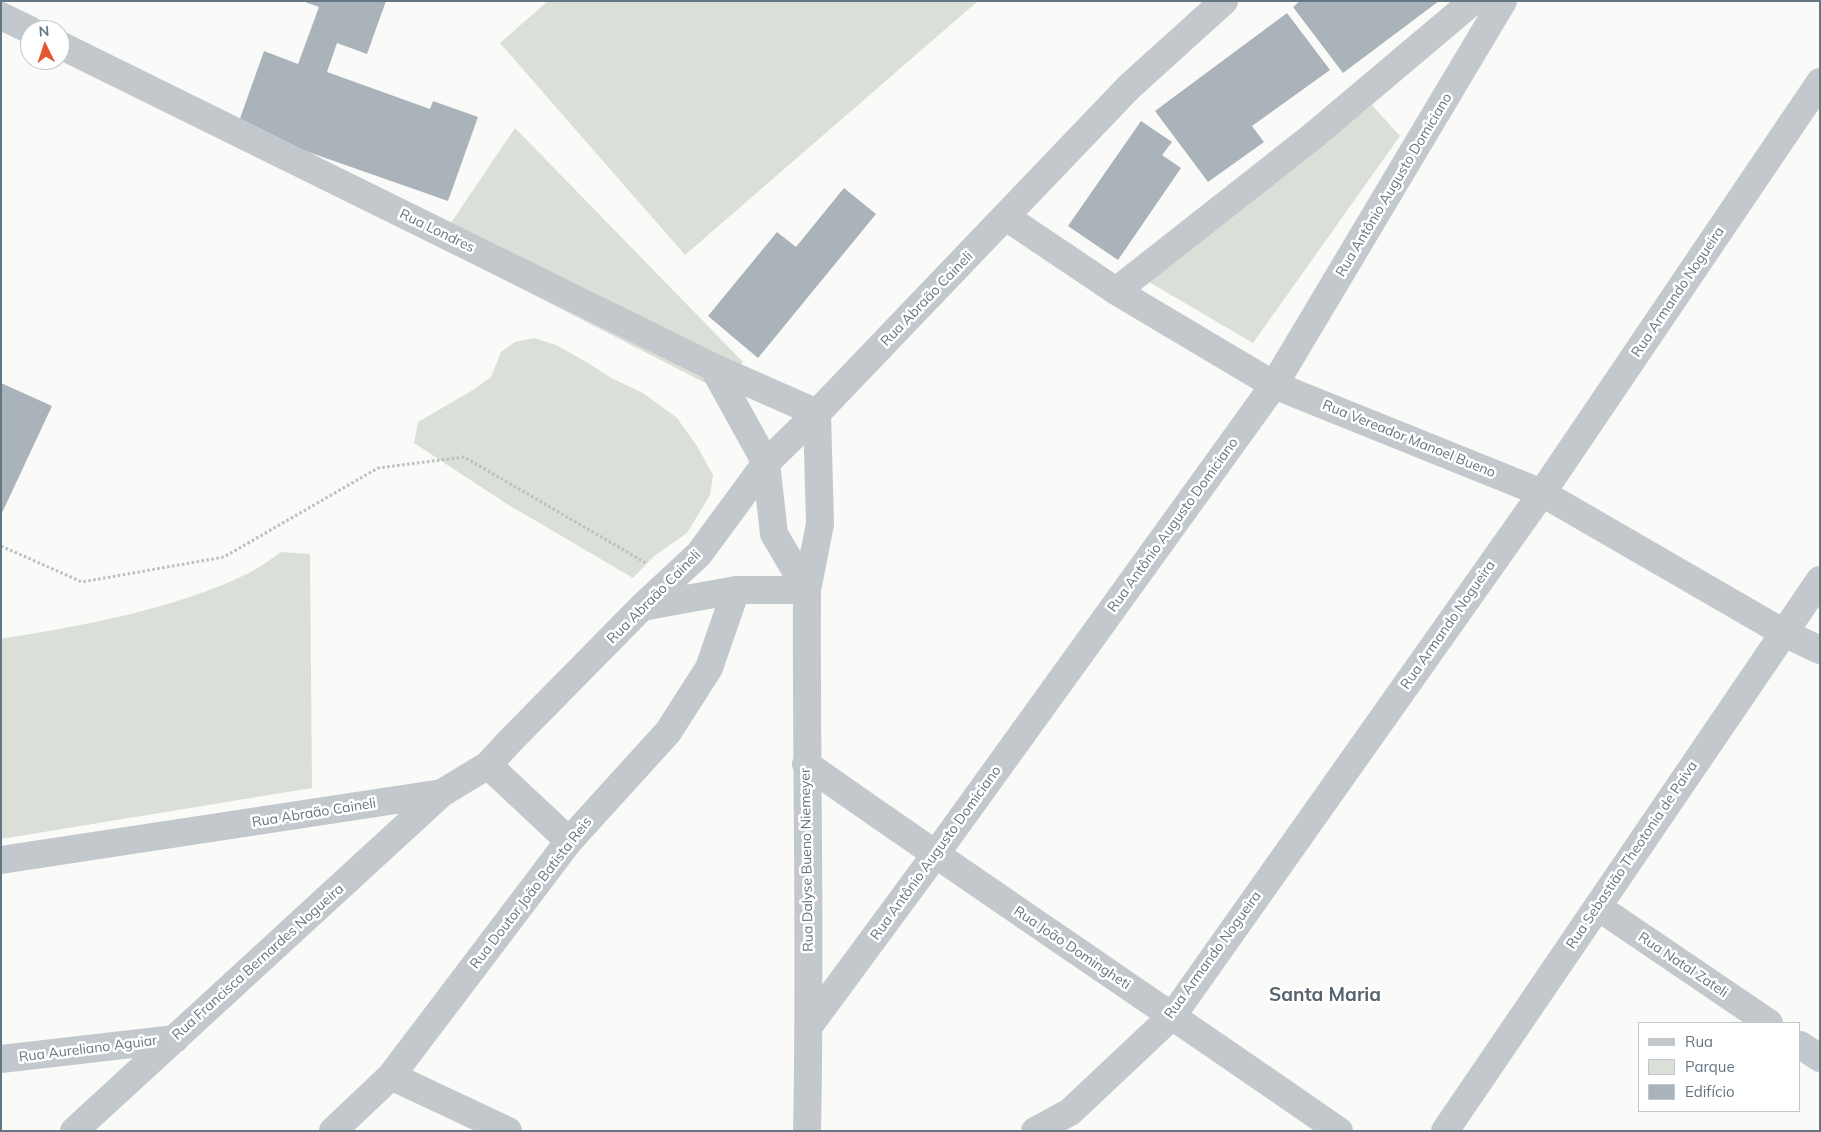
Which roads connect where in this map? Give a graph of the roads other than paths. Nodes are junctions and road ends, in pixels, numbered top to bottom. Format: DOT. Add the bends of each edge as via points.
graph roads {
  1 [pos="1224,1"];
  2 [pos="1474,1"];
  3 [pos="1504,1"];
  4 [pos="1,16"];
  5 [pos="20,25"];
  6 [pos="70,50"];
  7 [pos="1820,82"];
  8 [pos="1006,217"];
  9 [pos="1116,291"];
  10 [pos="713,367"];
  11 [pos="1274,385"];
  12 [pos="817,412"];
  13 [pos="766,463"];
  14 [pos="1542,493"];
  15 [pos="1820,580"];
  16 [pos="736,590"];
  17 [pos="807,590"];
  18 [pos="642,607"];
  19 [pos="1784,633"];
  20 [pos="1820,650"];
  21 [pos="806,764"];
  22 [pos="488,765"];
  23 [pos="442,793"];
  24 [pos="569,841"];
  25 [pos="935,855"];
  26 [pos="1,860"];
  27 [pos="1598,907"];
  28 [pos="1172,1015"];
  29 [pos="1767,1022"];
  30 [pos="809,1026"];
  31 [pos="175,1039"];
  32 [pos="1801,1045"];
  33 [pos="1820,1058"];
  34 [pos="1,1059"];
  35 [pos="391,1076"];
  36 [pos="74,1131"];
  37 [pos="333,1131"];
  38 [pos="508,1131"];
  39 [pos="807,1131"];
  40 [pos="1035,1131"];
  41 [pos="1339,1131"];
  42 [pos="1445,1131"];
  1 -- 8 [label="street, Rua Abraão Caineli" via="1129,87"];
  2 -- 9 [label="street" via="1313,136"];
  3 -- 11 [label="street, Rua Antônio Augusto Domiciano"];
  4 -- 5 [label="street"];
  6 -- 10 [label="street, Rua Londres"];
  7 -- 14 [label="street, Rua Armando Nogueira"];
  8 -- 9 [label="street, Rua Vereador Manoel Bueno"];
  8 -- 12 [label="street, Rua Abraão Caineli"];
  9 -- 11 [label="street, Rua Vereador Manoel Bueno"];
  10 -- 12 [label="street, Rua Londres"];
  10 -- 13 [label="street"];
  11 -- 14 [label="street, Rua Vereador Manoel Bueno"];
  11 -- 25 [label="street, Rua Antônio Augusto Domiciano"];
  12 -- 13 [label="street, Rua Abraão Caineli"];
  12 -- 17 [label="street, Rua Dalyse Bueno Niemeyer" via="820,524"];
  13 -- 17 [label="street" via="774,534"];
  13 -- 18 [label="street, Rua Abraão Caineli" via="699,554"];
  14 -- 19 [label="street, Rua Vereador Manoel Bueno"];
  14 -- 28 [label="street, Rua Armando Nogueira"];
  15 -- 19 [label="street, Rua Sebastião Theotonia de Paiva"];
  16 -- 17 [label="street"];
  16 -- 18 [label="street"];
  16 -- 24 [label="street, Rua Doutor João Batista Reis" via="709,668 668,732"];
  17 -- 21 [label="street, Rua Dalyse Bueno Niemeyer"];
  18 -- 22 [label="street, Rua Abraão Caineli"];
  19 -- 20 [label="street, Rua Vereador Manoel Bueno"];
  19 -- 27 [label="street, Rua Sebastião Theotonia de Paiva"];
  21 -- 25 [label="street, Rua João Domingheti"];
  21 -- 30 [label="street, Rua Dalyse Bueno Niemeyer"];
  22 -- 23 [label="street, Rua Abraão Caineli"];
  22 -- 24 [label="street"];
  23 -- 26 [label="street, Rua Abraão Caineli"];
  23 -- 31 [label="street, Rua Francisca Bernardes Nogueira"];
  24 -- 35 [label="street, Rua Doutor João Batista Reis"];
  25 -- 28 [label="street, Rua João Domingheti"];
  25 -- 30 [label="street, Rua Antônio Augusto Domiciano"];
  27 -- 29 [label="street, Rua Natal Zateli"];
  27 -- 42 [label="street, Rua Sebastião Theotonia de Paiva"];
  28 -- 40 [label="street, Rua Armando Nogueira" via="1070,1112"];
  28 -- 41 [label="street, Rua João Domingheti"];
  30 -- 39 [label="street, Rua Dalyse Bueno Niemeyer"];
  31 -- 34 [label="street, Rua Aureliano Aguiar"];
  31 -- 36 [label="street, Rua Francisca Bernardes Nogueira"];
  32 -- 33 [label="street"];
  35 -- 37 [label="street, Rua Doutor João Batista Reis"];
  35 -- 38 [label="street"];
}
